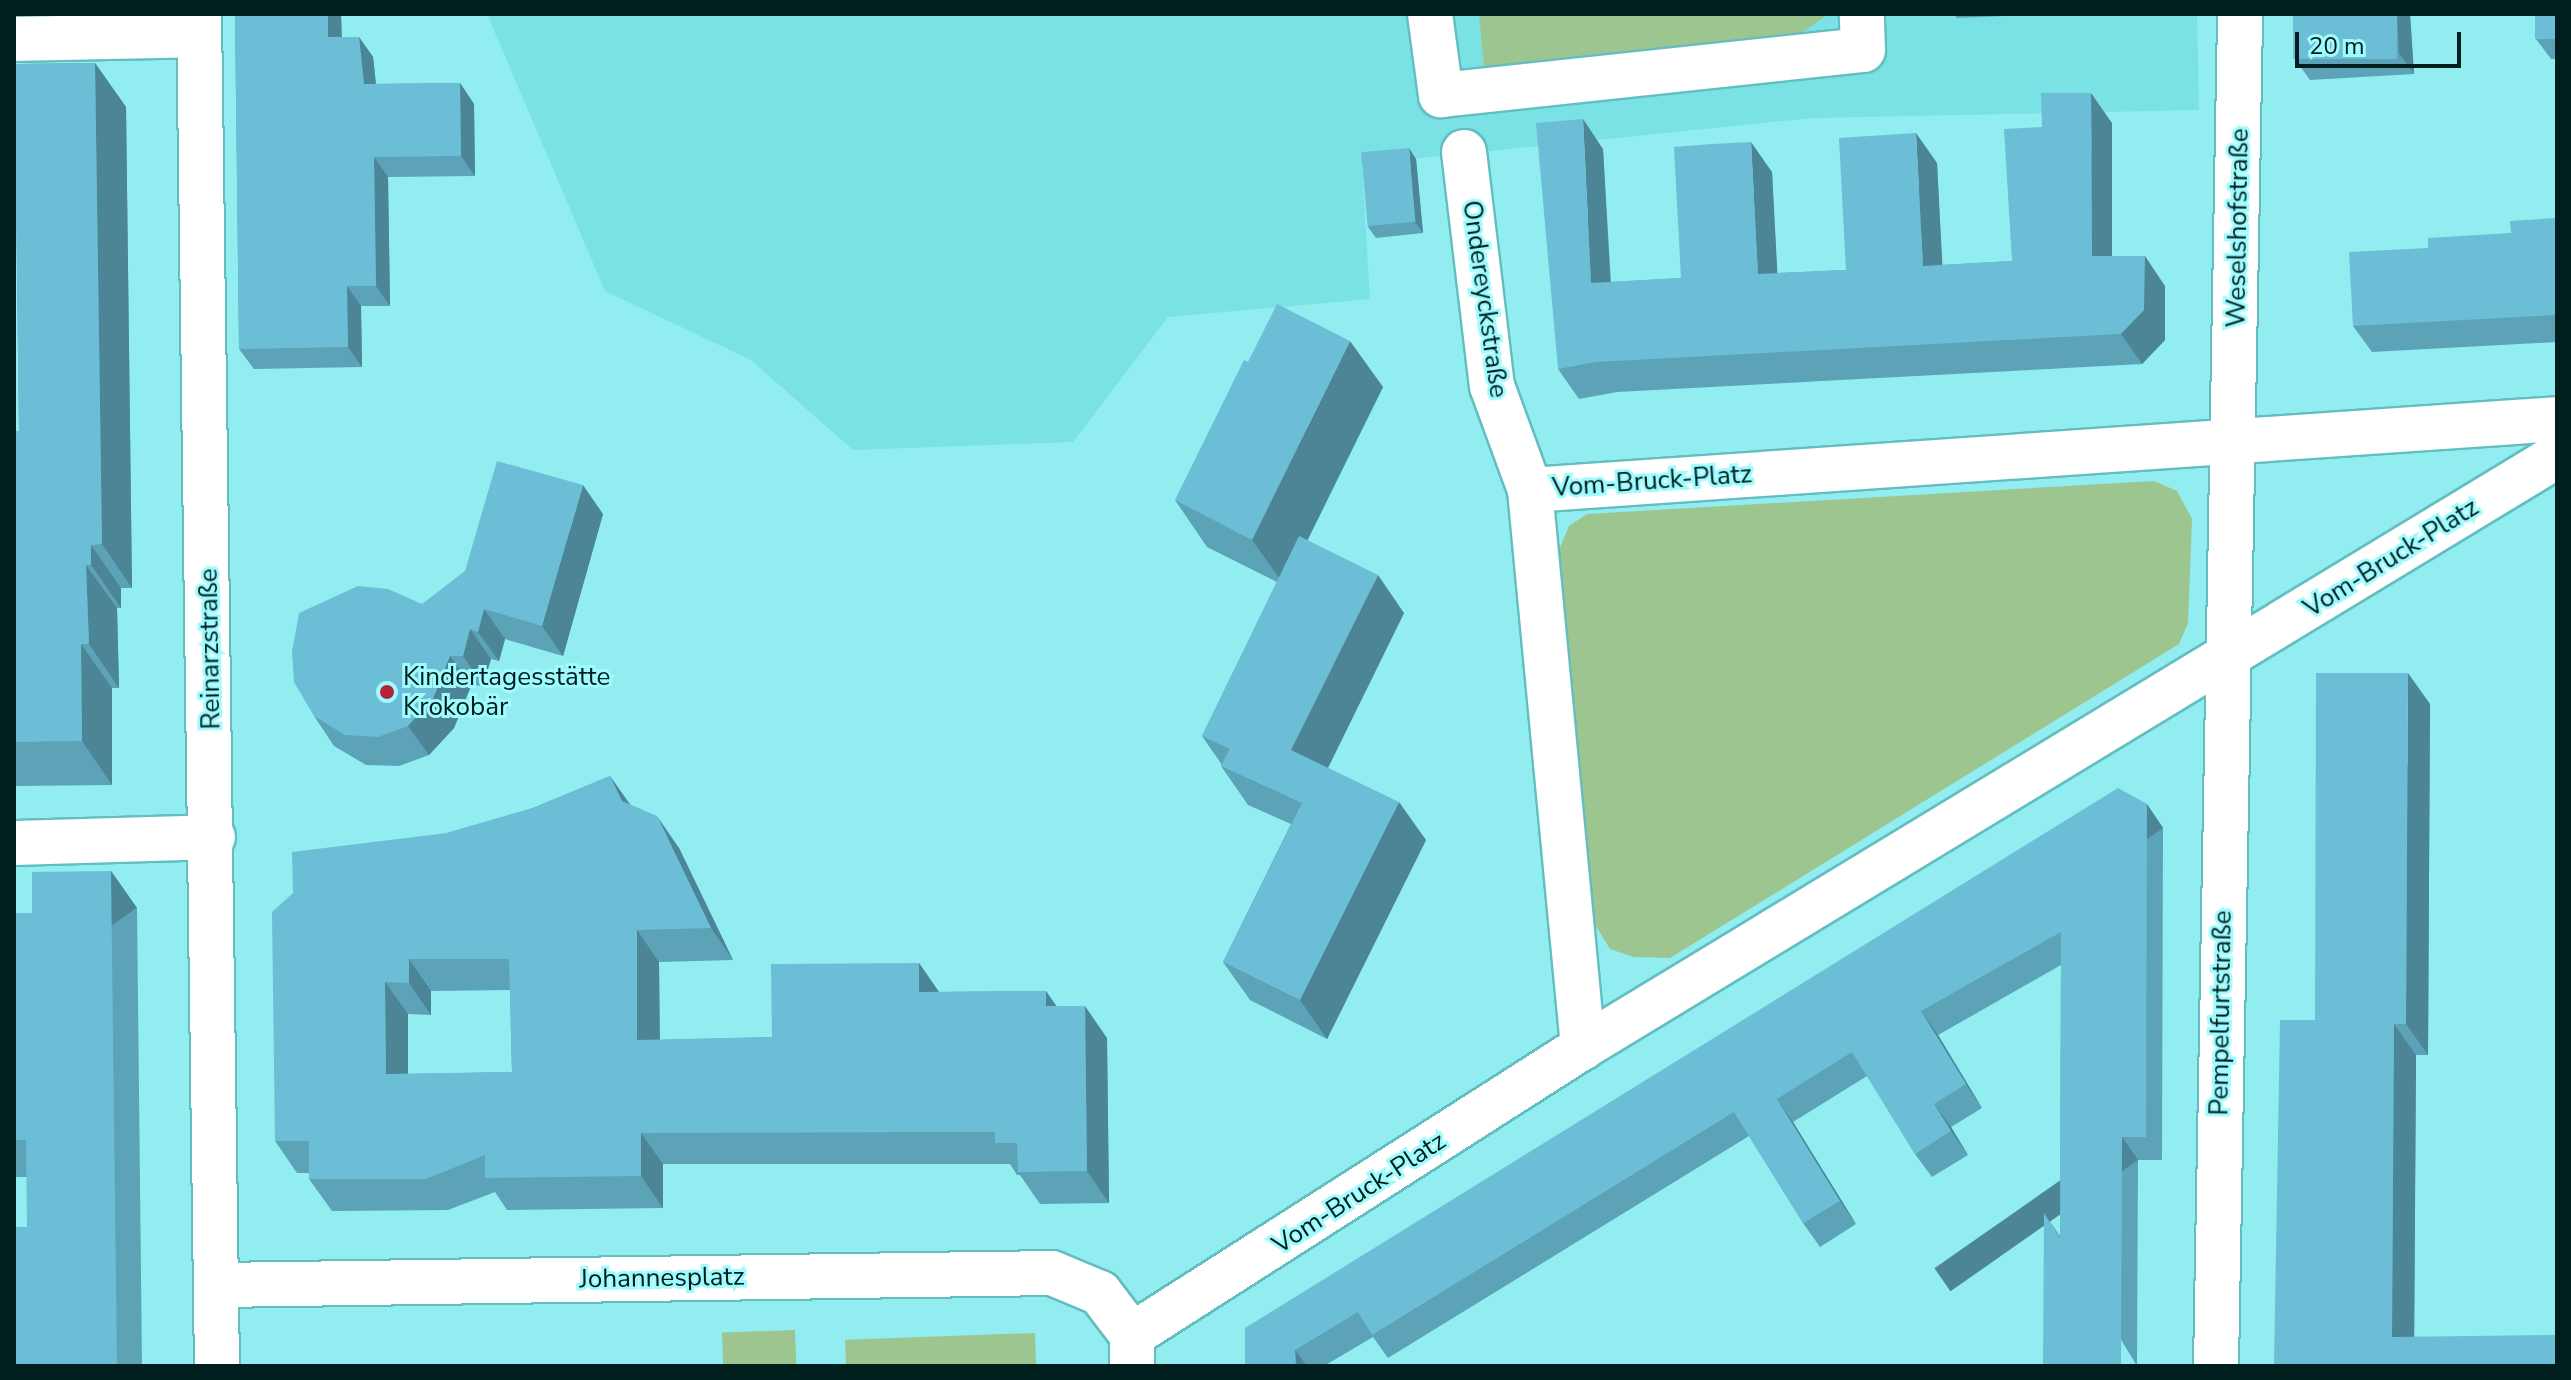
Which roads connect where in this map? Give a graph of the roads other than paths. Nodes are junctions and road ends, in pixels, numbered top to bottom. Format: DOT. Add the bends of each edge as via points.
graph roads {
  1 [pos="1430,14"];
  2 [pos="1862,14"];
  3 [pos="2240,14"];
  4 [pos="199,24"];
  5 [pos="14,39"];
  6 [pos="1464,152"];
  7 [pos="2557,419"];
  8 [pos="2236,441"];
  9 [pos="2557,456"];
  10 [pos="1530,490"];
  11 [pos="2226,660"];
  12 [pos="213,837"];
  13 [pos="14,843"];
  14 [pos="1583,1047"];
  15 [pos="217,1285"];
  16 [pos="1132,1350"];
  17 [pos="217,1366"];
  18 [pos="2216,1366"];
  1 -- 2 [label="street" via="1441,95 1863,50"];
  3 -- 8 [label="street, Weselshofstraße"];
  4 -- 5 [label="street"];
  4 -- 12 [label="street, Reinarzstraße"];
  6 -- 10 [label="street, Ondereyckstraße" via="1492,386"];
  7 -- 8 [label="street, Vom-Bruck-Platz"];
  8 -- 10 [label="street, Vom-Bruck-Platz"];
  8 -- 11 [label="street"];
  9 -- 11 [label="street, Vom-Bruck-Platz"];
  10 -- 14 [label="street, Vom-Bruck-Platz"];
  11 -- 14 [label="street, Vom-Bruck-Platz"];
  11 -- 18 [label="street, Pempelfurtstraße"];
  12 -- 13 [label="street"];
  12 -- 15 [label="street, Reinarzstraße"];
  14 -- 16 [label="street, Vom-Bruck-Platz"];
  15 -- 16 [label="street, Johannesplatz" via="1052,1273 1100,1293"];
  15 -- 17 [label="street"];
}
